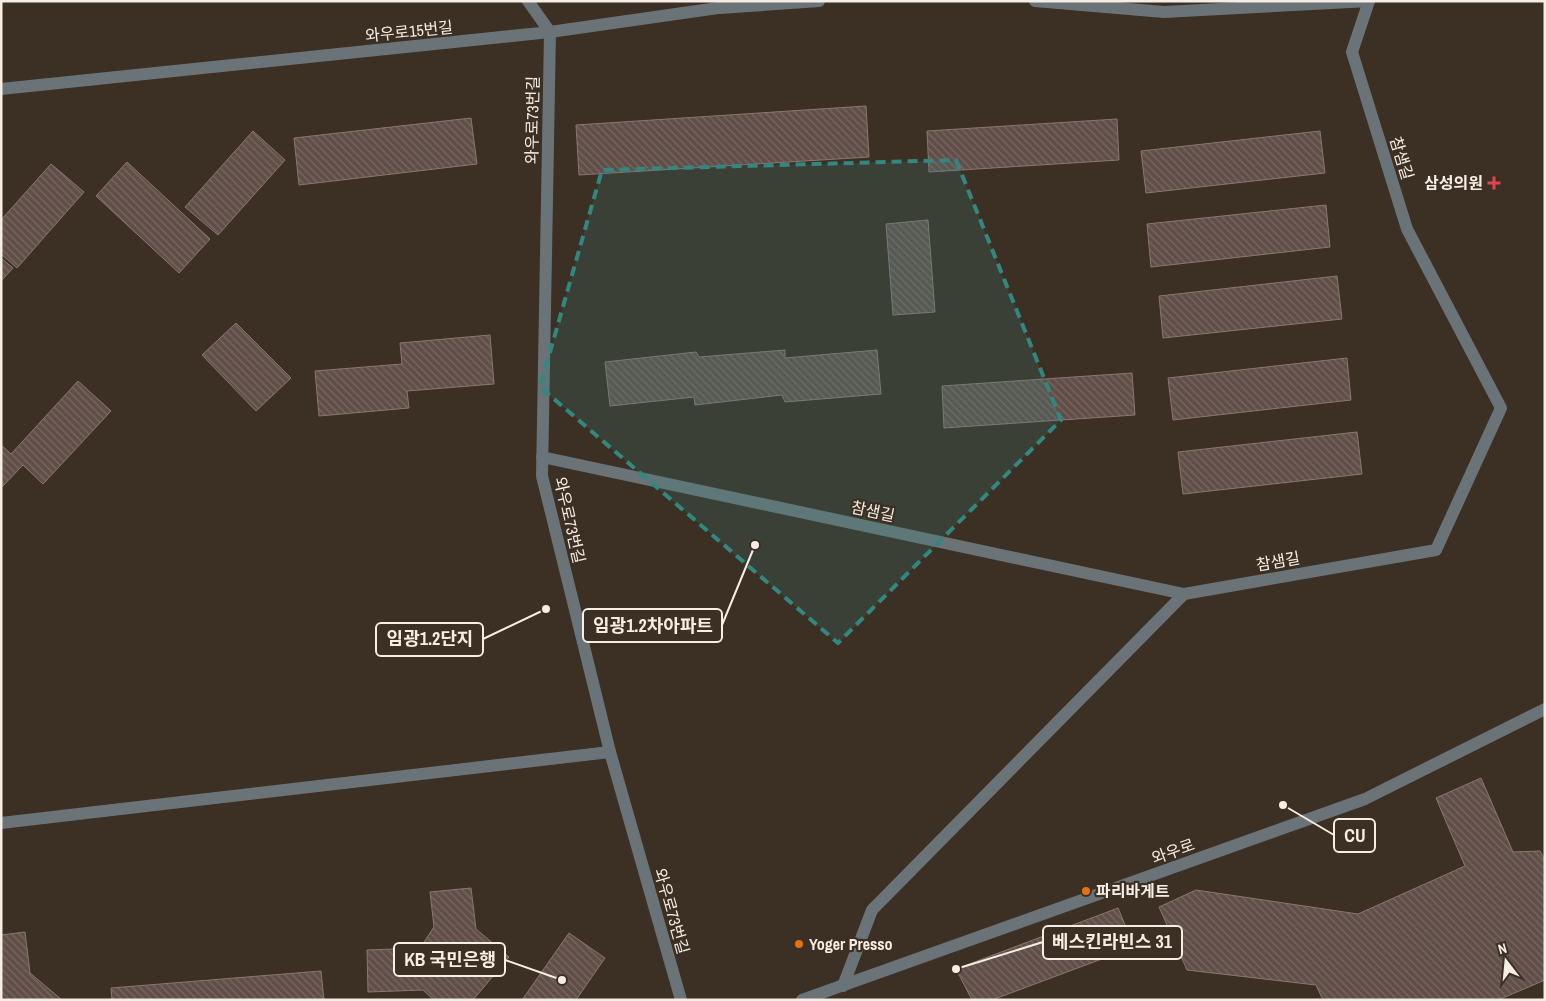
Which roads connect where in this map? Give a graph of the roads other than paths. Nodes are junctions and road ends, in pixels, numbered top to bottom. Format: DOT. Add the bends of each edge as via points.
graph roads {
  1 [pos="528,1"];
  2 [pos="734,1"];
  3 [pos="819,1"];
  4 [pos="1034,1"];
  5 [pos="1369,1"];
  6 [pos="718,8"];
  7 [pos="550,32"];
  8 [pos="1,89"];
  9 [pos="542,457"];
  10 [pos="1184,594"];
  11 [pos="1545,709"];
  12 [pos="610,752"];
  13 [pos="1,823"];
  14 [pos="843,986"];
  15 [pos="681,1000"];
  16 [pos="802,1000"];
  1 -- 7 [label="street"];
  2 -- 6 [label="street"];
  3 -- 6 [label="street, 와우로15번길"];
  4 -- 5 [label="street" via="1164,12"];
  5 -- 10 [label="street, 참샘길" via="1352,52 1407,229 1501,408 1436,550"];
  6 -- 7 [label="street, 와우로15번길"];
  7 -- 8 [label="street, 와우로15번길"];
  7 -- 9 [label="street, 와우로73번길"];
  9 -- 10 [label="street, 참샘길"];
  9 -- 12 [label="street, 와우로73번길" via="542,476"];
  10 -- 14 [label="street" via="872,910"];
  11 -- 14 [label="street, 와우로" via="1364,799"];
  12 -- 13 [label="street"];
  12 -- 15 [label="street, 와우로73번길"];
  14 -- 16 [label="street, 와우로"];
}
